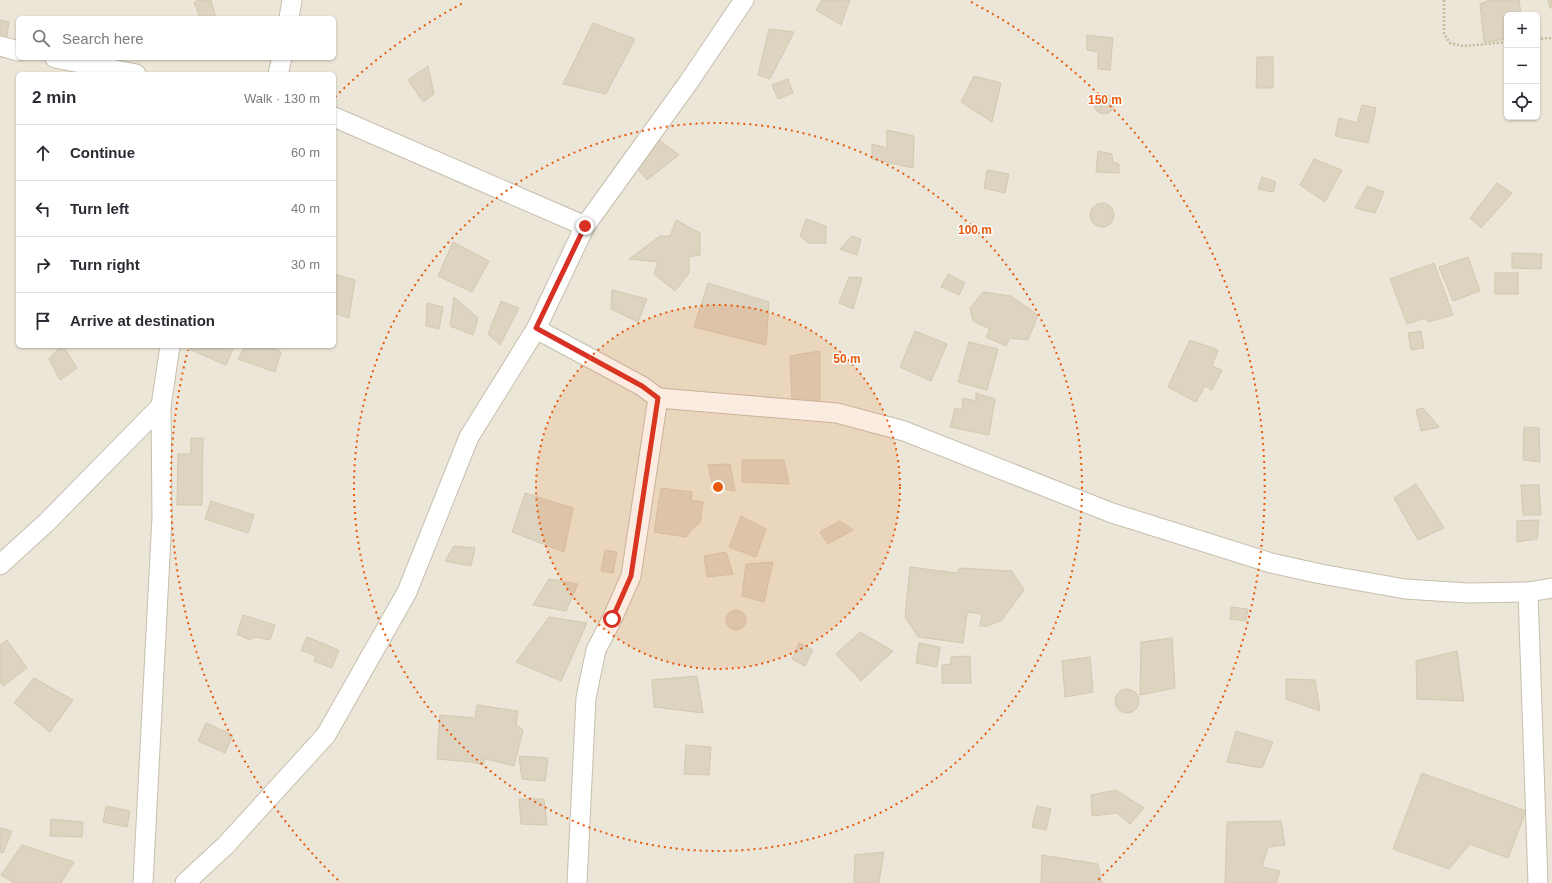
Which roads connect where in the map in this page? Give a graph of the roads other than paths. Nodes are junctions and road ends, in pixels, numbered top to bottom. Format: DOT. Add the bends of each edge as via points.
graph roads {
  1 [pos="292,0"];
  2 [pos="744,0"];
  3 [pos="289,16"];
  4 [pos="0,46"];
  5 [pos="16,50"];
  6 [pos="65,60"];
  7 [pos="282,60"];
  8 [pos="126,72"];
  9 [pos="278,72"];
  10 [pos="336,118"];
  11 [pos="585,226"];
  12 [pos="536,328"];
  13 [pos="170,348"];
  14 [pos="658,398"];
  15 [pos="161,406"];
  16 [pos="0,565"];
  17 [pos="1552,588"];
  18 [pos="1528,592"];
  19 [pos="143,883"];
  20 [pos="185,883"];
  21 [pos="577,883"];
  22 [pos="1538,883"];
  1 -- 3 [label="street"];
  2 -- 11 [label="street"];
  4 -- 5 [label="street"];
  6 -- 8 [label="street"];
  7 -- 9 [label="street"];
  10 -- 11 [label="street"];
  11 -- 12 [label="street"];
  12 -- 14 [label="street" via="642,386"];
  12 -- 20 [label="street" via="468,437 406,592 326,735 226,845"];
  13 -- 15 [label="street"];
  14 -- 18 [label="street" via="837,413 904,431 1112,512 1271,563 1405,589 1468,593"];
  14 -- 21 [label="street" via="631,576 596,650 586,698"];
  15 -- 16 [label="street" via="47,522"];
  15 -- 19 [label="street" via="162,517"];
  17 -- 18 [label="street"];
  18 -- 22 [label="street"];
}
